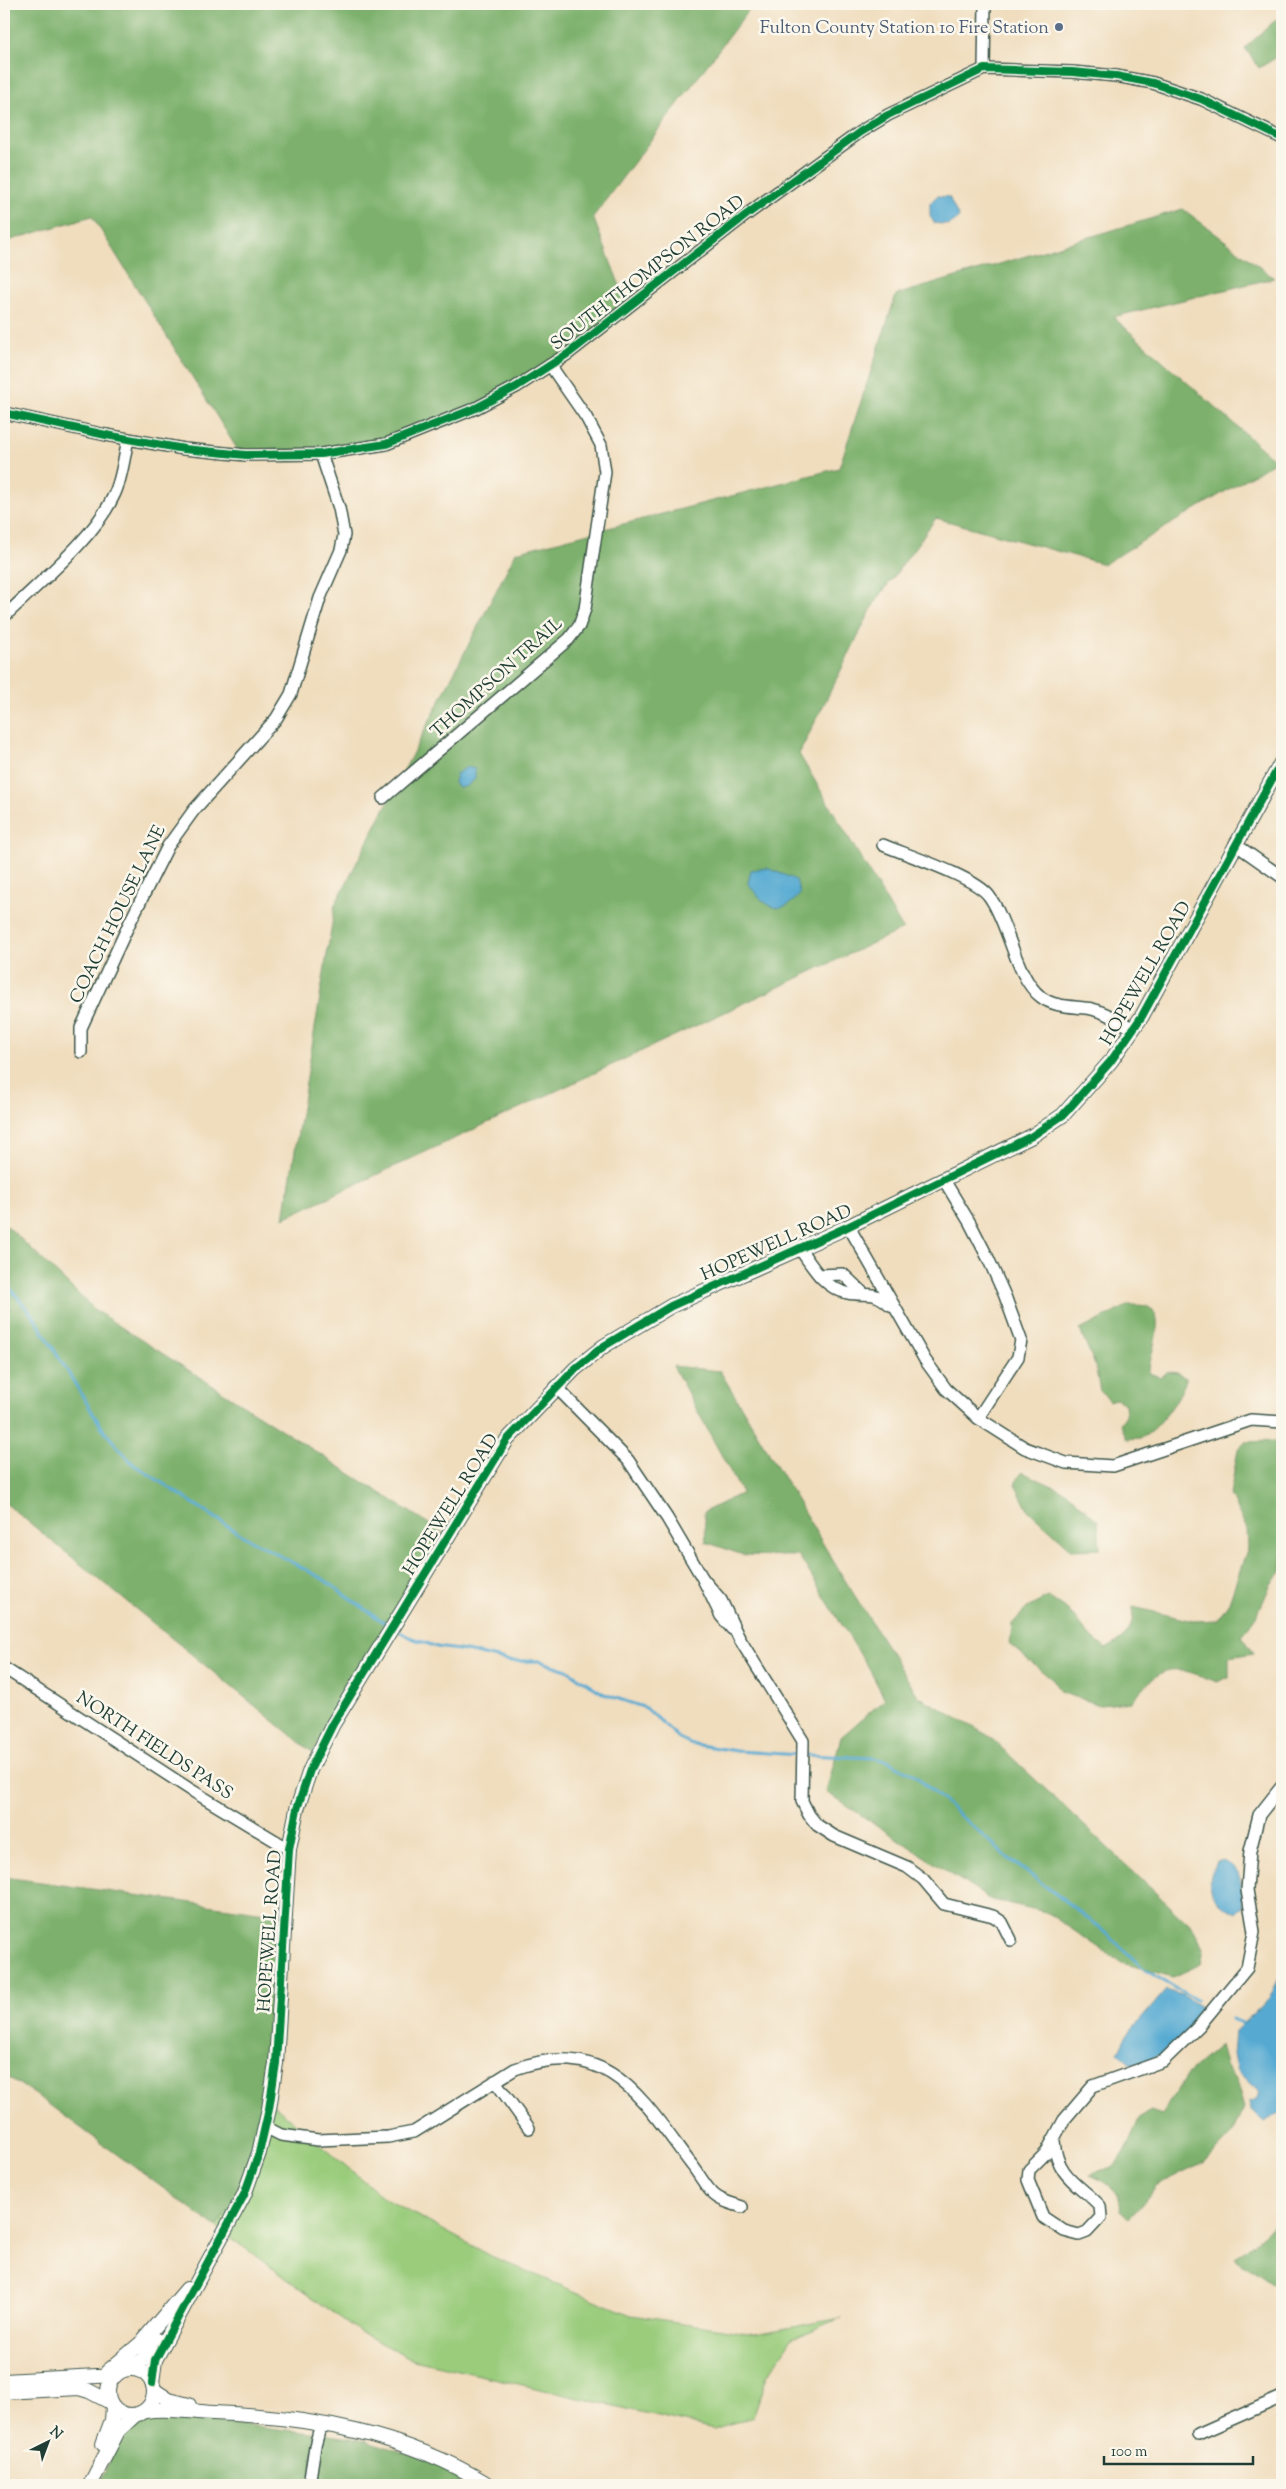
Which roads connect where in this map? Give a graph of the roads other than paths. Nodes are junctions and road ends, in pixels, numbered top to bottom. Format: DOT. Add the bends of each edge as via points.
graph roads {
  1 [pos="986,4"];
  2 [pos="984,69"];
  3 [pos="1282,138"];
  4 [pos="550,366"];
  5 [pos="4,413"];
  6 [pos="128,439"];
  7 [pos="321,454"];
  8 [pos="4,617"];
  9 [pos="1282,761"];
  10 [pos="383,798"];
  11 [pos="1235,844"];
  12 [pos="883,845"];
  13 [pos="1282,877"];
  14 [pos="1133,1029"];
  15 [pos="80,1052"];
  16 [pos="944,1180"];
  17 [pos="849,1227"];
  18 [pos="800,1249"];
  19 [pos="819,1275"];
  20 [pos="863,1293"];
  21 [pos="896,1311"];
  22 [pos="556,1387"];
  23 [pos="978,1418"];
  24 [pos="1282,1422"];
  25 [pos="4,1668"];
  26 [pos="1282,1786"];
  27 [pos="289,1849"];
  28 [pos="1011,1940"];
  29 [pos="496,2081"];
  30 [pos="265,2127"];
  31 [pos="529,2128"];
  32 [pos="1054,2141"];
  33 [pos="742,2207"];
  34 [pos="200,2274"];
  35 [pos="188,2288"];
  36 [pos="116,2373"];
  37 [pos="4,2381"];
  38 [pos="153,2387"];
  39 [pos="4,2392"];
  40 [pos="1282,2397"];
  41 [pos="111,2404"];
  42 [pos="140,2413"];
  43 [pos="239,2414"];
  44 [pos="321,2424"];
  45 [pos="1198,2434"];
  46 [pos="85,2485"];
  47 [pos="90,2485"];
  48 [pos="308,2485"];
  49 [pos="489,2485"];
  1 -- 2 [label="street"];
  2 -- 3 [label="street, SOUTH THOMPSON ROAD" via="1081,73 1153,83 1201,99"];
  2 -- 4 [label="street, SOUTH THOMPSON ROAD" via="860,132"];
  4 -- 7 [label="street, SOUTH THOMPSON ROAD" via="476,408 386,444"];
  4 -- 10 [label="street, THOMPSON TRAIL" via="586,417 601,445 605,472 585,608 579,626 569,640"];
  5 -- 6 [label="street, SOUTH THOMPSON ROAD"];
  6 -- 7 [label="street, SOUTH THOMPSON ROAD" via="246,455"];
  6 -- 8 [label="street" via="115,494 102,517"];
  7 -- 15 [label="street, COACH HOUSE LANE" via="339,508 344,535 290,694 276,719 194,810 168,846 81,1028"];
  9 -- 11 [label="street, HOPEWELL ROAD"];
  11 -- 13 [label="street"];
  11 -- 14 [label="street, HOPEWELL ROAD"];
  12 -- 14 [label="street" via="983,890 996,908 1027,980 1041,997 1050,1002 1092,1009"];
  14 -- 16 [label="street, HOPEWELL ROAD" via="1111,1061 1063,1115 1032,1136"];
  16 -- 17 [label="street, HOPEWELL ROAD"];
  16 -- 23 [label="street" via="988,1258 1021,1340 1018,1357"];
  17 -- 18 [label="street, HOPEWELL ROAD"];
  17 -- 21 [label="street"];
  18 -- 19 [label="street"];
  18 -- 22 [label="street, HOPEWELL ROAD" via="640,1323 604,1346"];
  19 -- 20 [label="street" via="830,1286 847,1293"];
  19 -- 20 [label="street" via="843,1274"];
  20 -- 21 [label="street" via="880,1296"];
  21 -- 23 [label="street" via="946,1389"];
  22 -- 27 [label="street, HOPEWELL ROAD" via="503,1447 333,1724 310,1770 297,1809"];
  22 -- 28 [label="street" via="628,1460 703,1580 721,1600 739,1638 803,1741 802,1801 817,1825 834,1836 907,1867 944,1904 993,1916 1002,1922"];
  23 -- 24 [label="street" via="1025,1448 1066,1463 1113,1466 1251,1420"];
  25 -- 27 [label="street, NORTH FIELDS PASS" via="191,1790"];
  26 -- 32 [label="street" via="1260,1815 1250,1851 1248,1890 1254,1932 1247,1968 1219,2004 1163,2061 1092,2086 1064,2120"];
  27 -- 30 [label="street, HOPEWELL ROAD" via="276,2063"];
  29 -- 30 [label="street" via="414,2132 388,2137 318,2140 281,2135"];
  29 -- 31 [label="street"];
  29 -- 33 [label="street" via="533,2063 574,2059 604,2069 638,2094 716,2197"];
  30 -- 34 [label="street, HOPEWELL ROAD" via="244,2195"];
  32 -- 32 [label="street" via="1029,2170 1028,2180 1043,2217 1064,2232 1079,2235 1087,2232 1100,2217 1100,2206 1058,2165"];
  34 -- 35 [label="street, HOPEWELL ROAD"];
  34 -- 38 [label="street, HOPEWELL ROAD" via="155,2360"];
  35 -- 36 [label="street"];
  35 -- 36 [label="street, HOPEWELL ROAD" via="148,2354 139,2363"];
  36 -- 37 [label="street"];
  36 -- 38 [label="street" via="143,2372"];
  36 -- 41 [label="street" via="108,2387"];
  38 -- 42 [label="street" via="154,2398"];
  38 -- 43 [label="street" via="179,2403"];
  39 -- 41 [label="street" via="79,2388 89,2390"];
  40 -- 45 [label="street"];
  41 -- 42 [label="street" via="123,2414"];
  41 -- 46 [label="street" via="109,2429"];
  42 -- 43 [label="street" via="164,2409"];
  42 -- 47 [label="street" via="118,2431"];
  43 -- 44 [label="street"];
  44 -- 48 [label="street"];
  44 -- 49 [label="street" via="376,2435 422,2450"];
}
